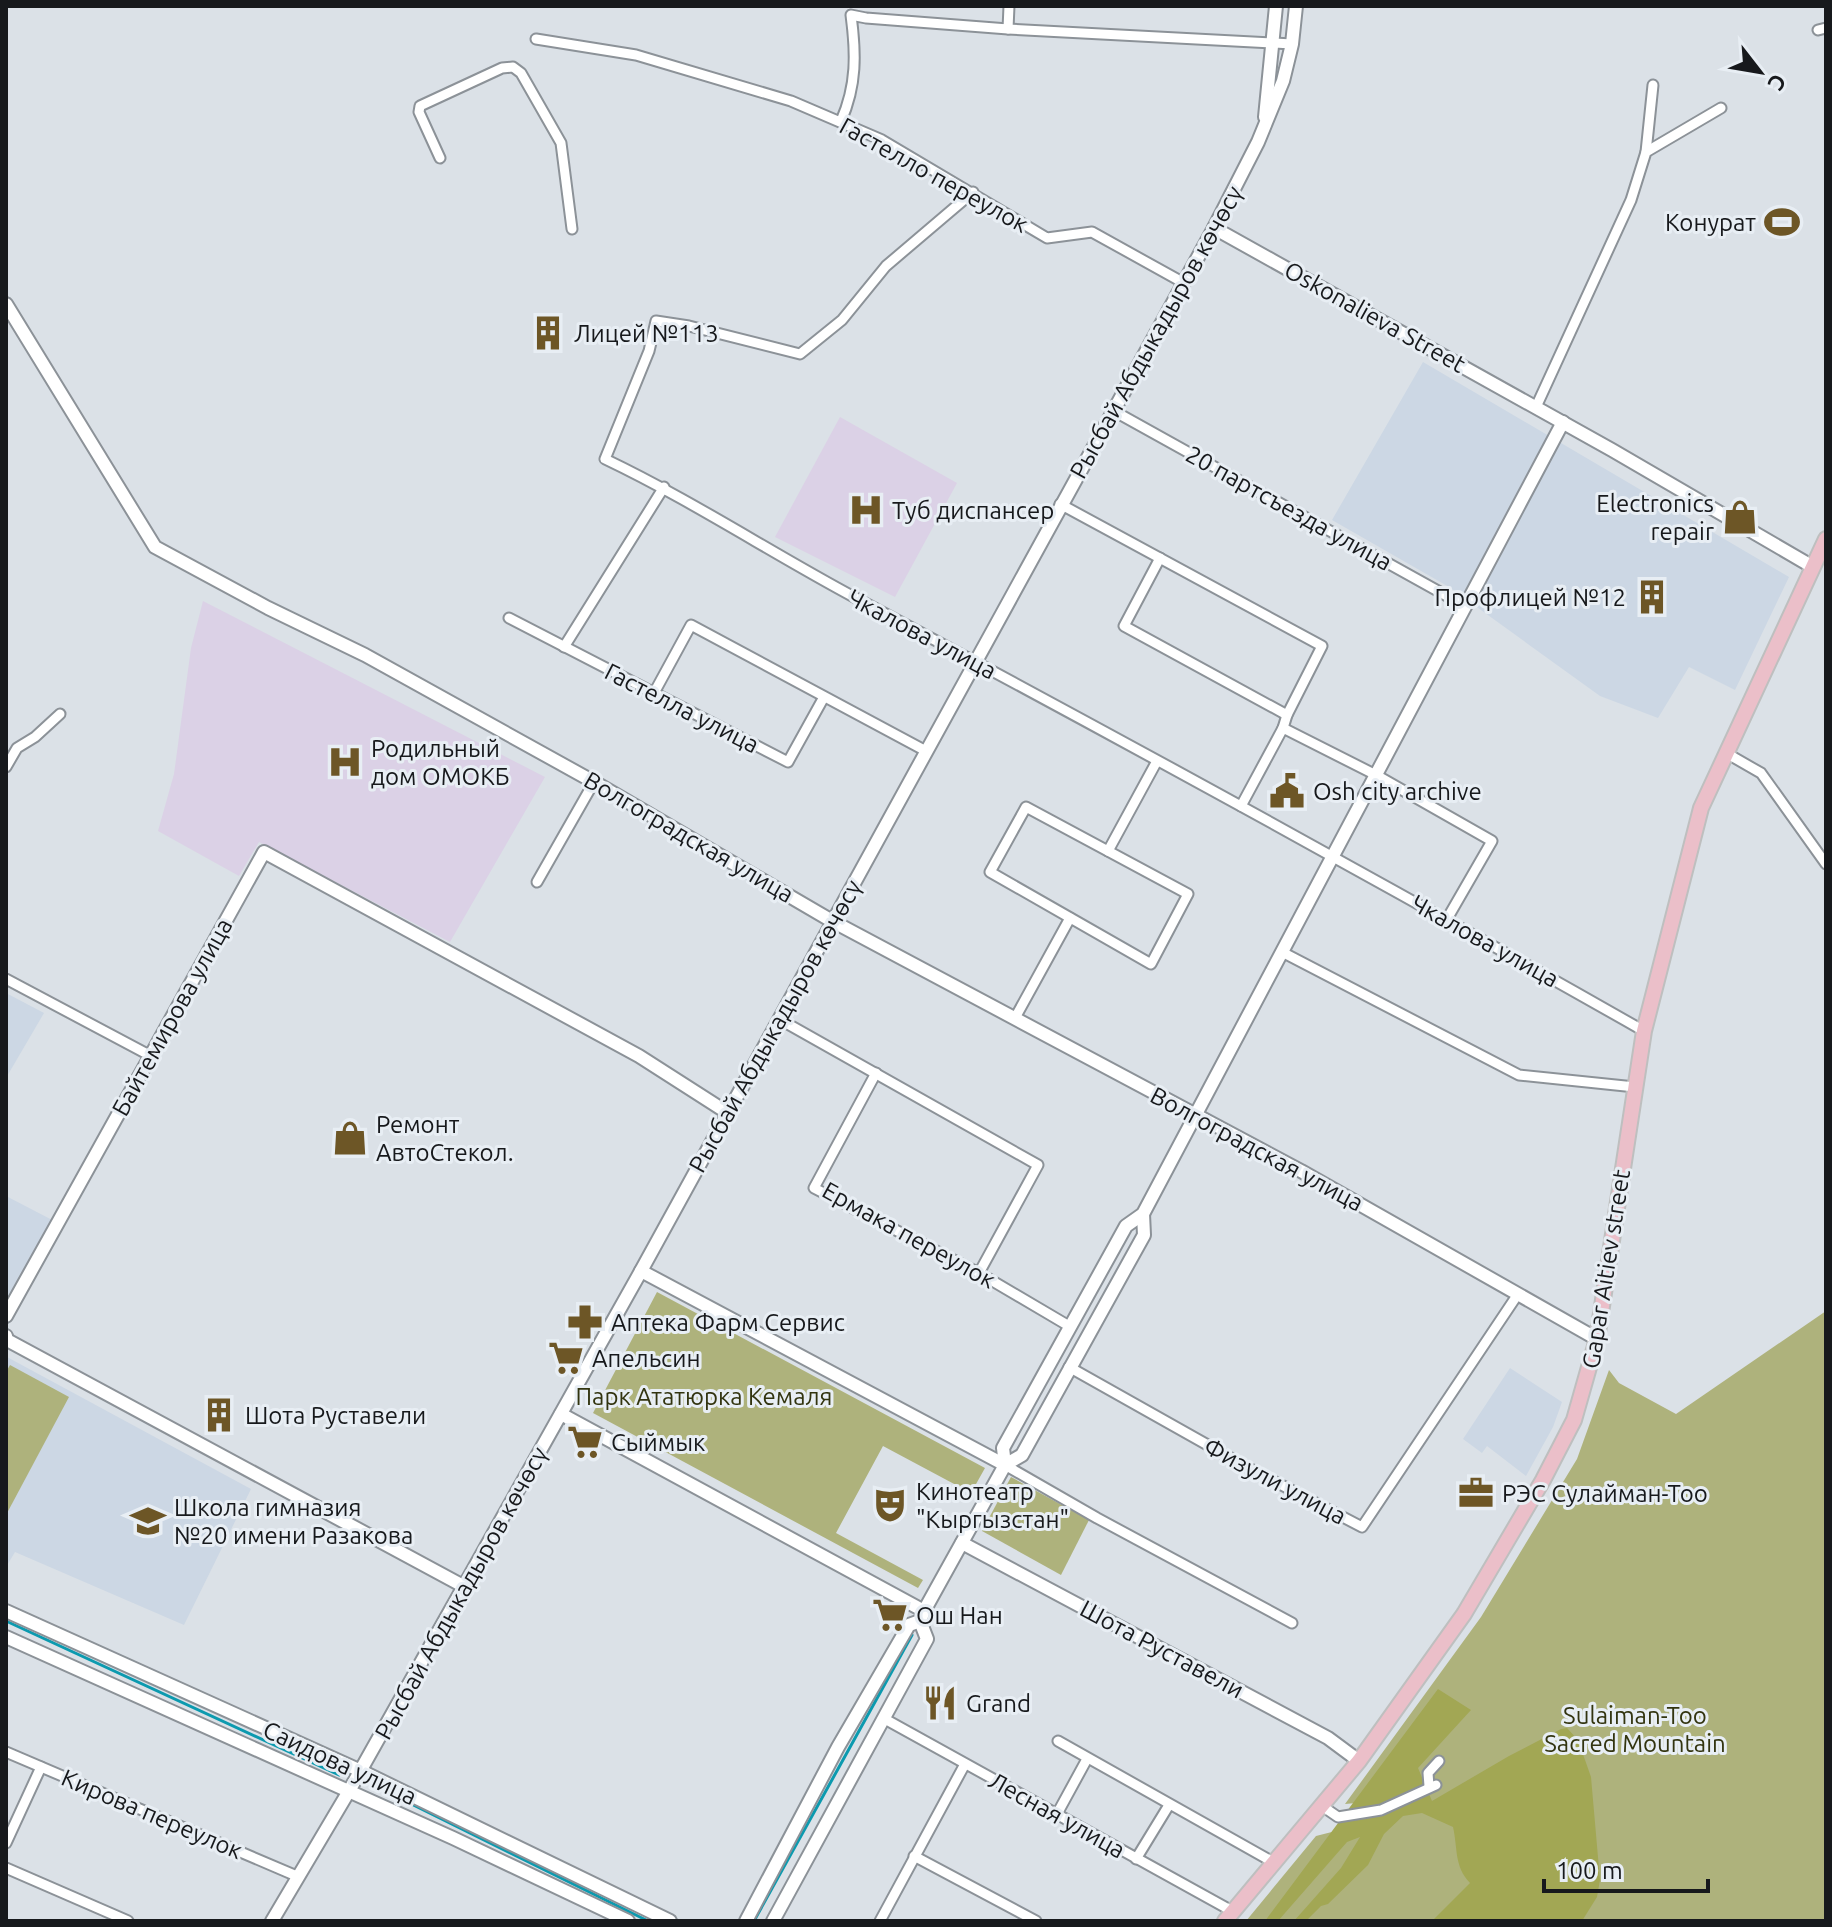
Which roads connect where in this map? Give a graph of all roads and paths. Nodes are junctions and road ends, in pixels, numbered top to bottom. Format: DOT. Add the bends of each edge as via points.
graph roads {
  1 [pos="1009,6"];
  2 [pos="1276,6"];
  3 [pos="1296,6"];
  4 [pos="850,10"];
  5 [pos="1008,29"];
  6 [pos="536,39"];
  7 [pos="1273,42"];
  8 [pos="1292,44"];
  9 [pos="1653,85"];
  10 [pos="1721,108"];
  11 [pos="841,121"];
  12 [pos="1264,124"];
  13 [pos="1646,152"];
  14 [pos="440,158"];
  15 [pos="973,192"];
  16 [pos="1214,228"];
  17 [pos="572,229"];
  18 [pos="1184,283"];
  19 [pos="6,304"];
  20 [pos="1536,407"];
  21 [pos="1112,410"];
  22 [pos="1563,422"];
  23 [pos="664,487"];
  24 [pos="1060,504"];
  25 [pos="1826,539"];
  26 [pos="1160,558"];
  27 [pos="1813,567"];
  28 [pos="1465,606"];
  29 [pos="509,618"];
  30 [pos="564,647"];
  31 [pos="975,662"];
  32 [pos="654,693"];
  33 [pos="824,697"];
  34 [pos="60,714"];
  35 [pos="1287,715"];
  36 [pos="1283,728"];
  37 [pos="6,741"];
  38 [pos="17,748"];
  39 [pos="926,751"];
  40 [pos="1726,753"];
  41 [pos="1157,761"];
  42 [pos="6,767"];
  43 [pos="1376,775"];
  44 [pos="594,782"];
  45 [pos="1241,806"];
  46 [pos="1108,851"];
  47 [pos="1334,857"];
  48 [pos="1826,864"];
  49 [pos="537,882"];
  50 [pos="1070,918"];
  51 [pos="1447,919"];
  52 [pos="832,921"];
  53 [pos="1282,952"];
  54 [pos="6,979"];
  55 [pos="1015,1018"];
  56 [pos="779,1019"];
  57 [pos="1644,1031"];
  58 [pos="151,1056"];
  59 [pos="876,1073"];
  60 [pos="1635,1087"];
  61 [pos="728,1113"];
  62 [pos="1193,1115"];
  63 [pos="1143,1214"];
  64 [pos="641,1271"];
  65 [pos="979,1273"];
  66 [pos="1518,1294"];
  67 [pos="6,1316"];
  68 [pos="1069,1326"];
  69 [pos="6,1338"];
  70 [pos="1597,1339"];
  71 [pos="1069,1367"];
  72 [pos="561,1414"];
  73 [pos="1005,1465"];
  74 [pos="962,1543"];
  75 [pos="465,1587"];
  76 [pos="6,1611"];
  77 [pos="922,1616"];
  78 [pos="1292,1623"];
  79 [pos="6,1637"];
  80 [pos="883,1718"];
  81 [pos="1058,1741"];
  82 [pos="6,1752"];
  83 [pos="1087,1759"];
  84 [pos="1359,1761"];
  85 [pos="1439,1761"];
  86 [pos="965,1764"];
  87 [pos="41,1767"];
  88 [pos="361,1771"];
  89 [pos="349,1791"];
  90 [pos="1169,1805"];
  91 [pos="1322,1806"];
  92 [pos="1057,1814"];
  93 [pos="6,1843"];
  94 [pos="914,1856"];
  95 [pos="1136,1859"];
  96 [pos="1273,1862"];
  97 [pos="6,1868"];
  98 [pos="299,1877"];
  99 [pos="1228,1916"];
  100 [pos="128,1921"];
  101 [pos="272,1921"];
  102 [pos="628,1921"];
  103 [pos="670,1921"];
  104 [pos="746,1921"];
  105 [pos="773,1921"];
  106 [pos="880,1921"];
  107 [pos="1036,1921"];
  1 -- 5 [label="street"];
  2 -- 7 [label="street, Рысбай Абдыкадыров көчөсү"];
  3 -- 8 [label="street, Рысбай Абдыкадыров көчөсү"];
  4 -- 5 [label="street" via="866,18"];
  4 -- 11 [label="street" via="855,72"];
  5 -- 7 [label="street"];
  6 -- 11 [label="street, Гастелло переулок" via="636,55"];
  7 -- 8 [label="street"];
  7 -- 12 [label="street, Рысбай Абдыкадыров көчөсү"];
  8 -- 12 [label="street, Рысбай Абдыкадыров көчөсү"];
  9 -- 13 [label="street"];
  10 -- 13 [label="street"];
  11 -- 15 [label="street, Гастелло переулок"];
  12 -- 16 [label="street, Рысбай Абдыкадыров көчөсү"];
  13 -- 20 [label="street" via="1631,200"];
  14 -- 17 [label="street" via="420,106 513,67 561,143"];
  15 -- 18 [label="street, Гастелло переулок" via="1047,238 1092,232"];
  15 -- 23 [label="street, Чкалова улица" via="886,266 842,320 800,354 656,321 605,459"];
  16 -- 18 [label="street, Рысбай Абдыкадыров көчөсү"];
  16 -- 20 [label="street, Oskonalieva Street"];
  18 -- 21 [label="street, Рысбай Абдыкадыров көчөсү"];
  19 -- 44 [label="street, Волгоградская улица" via="155,547"];
  20 -- 22 [label="street, Oskonalieva Street"];
  21 -- 24 [label="street, Рысбай Абдыкадыров көчөсү"];
  21 -- 28 [label="street, 20 партсъезда улица"];
  22 -- 27 [label="street, Oskonalieva Street"];
  22 -- 28 [label="street"];
  23 -- 30 [label="street"];
  23 -- 31 [label="street, Чкалова улица"];
  24 -- 26 [label="street"];
  24 -- 31 [label="street, Рысбай Абдыкадыров көчөсү"];
  25 -- 27 [label="main road, Gapar Aitiev street"];
  26 -- 35 [label="street" via="1322,646"];
  26 -- 35 [label="street" via="1124,626"];
  27 -- 40 [label="main road, Gapar Aitiev street"];
  28 -- 43 [label="street"];
  29 -- 30 [label="street, Гастелла улица"];
  30 -- 32 [label="street, Гастелла улица"];
  31 -- 39 [label="street, Рысбай Абдыкадыров көчөсү"];
  31 -- 41 [label="street, Чкалова улица"];
  32 -- 33 [label="street, Гастелла улица" via="788,762"];
  32 -- 33 [label="street" via="691,625"];
  33 -- 39 [label="street"];
  34 -- 38 [label="street"];
  35 -- 36 [label="street"];
  36 -- 43 [label="street"];
  36 -- 45 [label="street"];
  37 -- 38 [label="street"];
  38 -- 42 [label="street"];
  39 -- 52 [label="street, Рысбай Абдыкадыров көчөсү"];
  40 -- 48 [label="street" via="1761,773"];
  40 -- 57 [label="main road, Gapar Aitiev street" via="1701,808"];
  41 -- 45 [label="street, Чкалова улица"];
  41 -- 46 [label="street"];
  43 -- 47 [label="street"];
  43 -- 51 [label="street" via="1492,841"];
  44 -- 49 [label="street"];
  44 -- 52 [label="street, Волгоградская улица"];
  45 -- 47 [label="street, Чкалова улица"];
  46 -- 50 [label="street" via="1026,807 990,872"];
  46 -- 50 [label="street" via="1188,894 1151,964"];
  47 -- 51 [label="street, Чкалова улица"];
  47 -- 53 [label="street"];
  50 -- 55 [label="street"];
  51 -- 57 [label="street, Чкалова улица"];
  52 -- 55 [label="street, Волгоградская улица"];
  52 -- 56 [label="street, Рысбай Абдыкадыров көчөсү"];
  53 -- 60 [label="street" via="1519,1075"];
  53 -- 62 [label="street"];
  54 -- 58 [label="street"];
  55 -- 62 [label="street, Волгоградская улица"];
  56 -- 59 [label="street"];
  56 -- 61 [label="street, Рысбай Абдыкадыров көчөсү"];
  57 -- 60 [label="main road, Gapar Aitiev street"];
  58 -- 61 [label="street, Байтемирова улица" via="264,852 639,1056"];
  58 -- 67 [label="street, Байтемирова улица"];
  59 -- 65 [label="street" via="1038,1165"];
  59 -- 65 [label="street, Ермака переулок" via="814,1188"];
  60 -- 70 [label="main road, Gapar Aitiev street"];
  61 -- 64 [label="street, Рысбай Абдыкадыров көчөсү"];
  62 -- 63 [label="street"];
  62 -- 66 [label="street, Волгоградская улица"];
  63 -- 68 [label="street" via="1126,1226"];
  63 -- 71 [label="street" via="1144,1235"];
  64 -- 72 [label="street, Рысбай Абдыкадыров көчөсү"];
  64 -- 73 [label="street"];
  65 -- 68 [label="street, Ермака переулок"];
  66 -- 70 [label="street, Волгоградская улица"];
  66 -- 71 [label="street, Физули улица" via="1362,1527"];
  68 -- 73 [label="street" via="1003,1448"];
  69 -- 75 [label="street"];
  70 -- 84 [label="main road, Gapar Aitiev street" via="1563,1445 1464,1614"];
  71 -- 73 [label="street" via="1022,1455"];
  72 -- 75 [label="street, Рысбай Абдыкадыров көчөсү"];
  72 -- 77 [label="street"];
  73 -- 74 [label="street"];
  73 -- 78 [label="street"];
  74 -- 77 [label="street"];
  74 -- 84 [label="street, Шота Руставели" via="1328,1738"];
  75 -- 88 [label="street, Рысбай Абдыкадыров көчөсү"];
  76 -- 88 [label="street, Саидова улица"];
  77 -- 80 [label="street" via="927,1639"];
  77 -- 104 [label="street" via="909,1625 838,1747"];
  79 -- 89 [label="street, Саидова улица"];
  80 -- 86 [label="street, Лесная улица"];
  80 -- 105 [label="street"];
  81 -- 83 [label="street"];
  82 -- 87 [label="street, Кирова переулок"];
  83 -- 90 [label="street"];
  83 -- 92 [label="street"];
  84 -- 91 [label="main road, Gapar Aitiev street"];
  85 -- 91 [label="street" via="1428,1773 1432,1786 1381,1810 1338,1817"];
  86 -- 92 [label="street, Лесная улица"];
  86 -- 94 [label="street"];
  87 -- 93 [label="street"];
  87 -- 98 [label="street, Кирова переулок"];
  88 -- 89 [label="street, Рысбай Абдыкадыров көчөсү"];
  88 -- 103 [label="street, Саидова улица"];
  89 -- 98 [label="street, Рысбай Абдыкадыров көчөсү"];
  89 -- 102 [label="street, Саидова улица"];
  90 -- 95 [label="street"];
  90 -- 96 [label="street"];
  91 -- 96 [label="main road, Gapar Aitiev street"];
  92 -- 95 [label="street, Лесная улица"];
  94 -- 106 [label="street"];
  94 -- 107 [label="street"];
  95 -- 99 [label="street, Лесная улица"];
  96 -- 99 [label="main road, Gapar Aitiev street"];
  97 -- 100 [label="street"];
  98 -- 101 [label="street, Рысбай Абдыкадыров көчөсү"];
}
